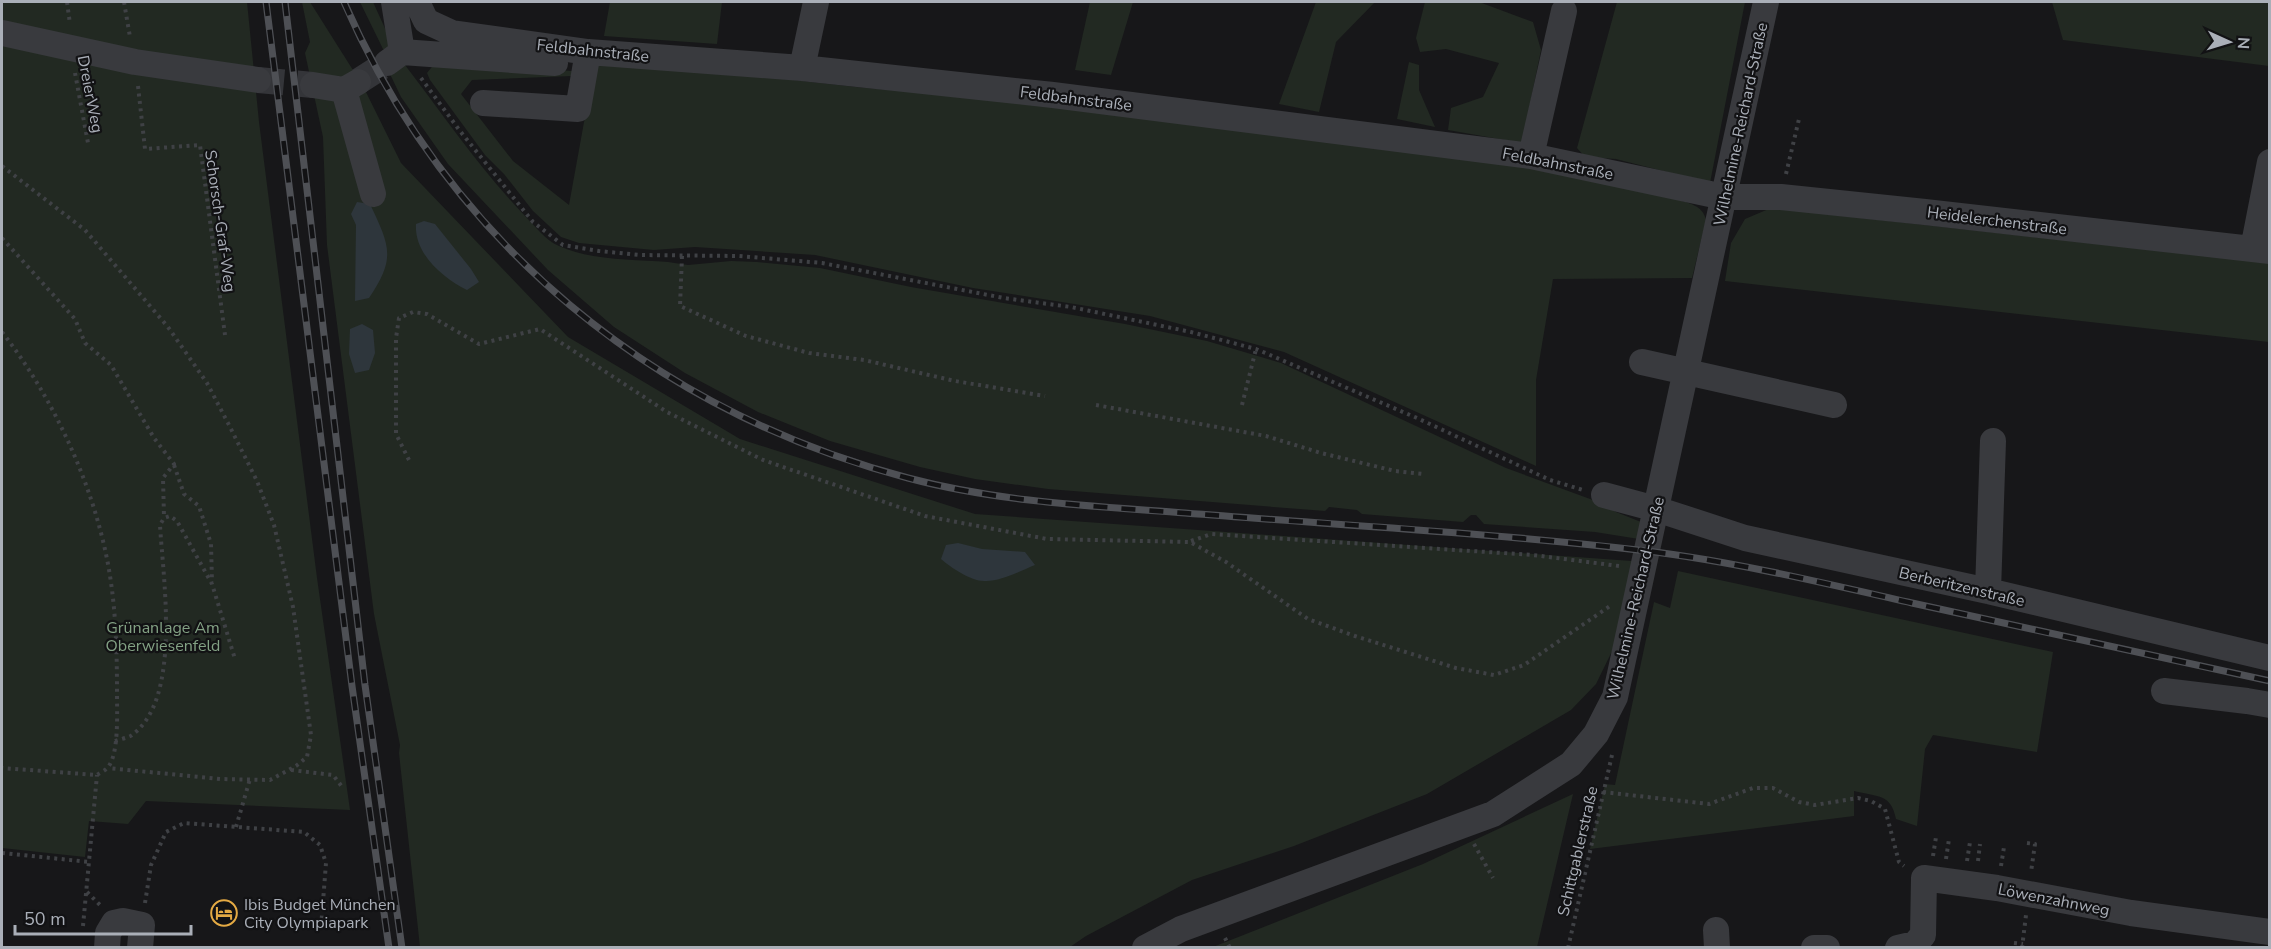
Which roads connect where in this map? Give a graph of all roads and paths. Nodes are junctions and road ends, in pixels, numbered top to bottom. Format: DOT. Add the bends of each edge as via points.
graph roads {
  1 [pos="124,2"];
  2 [pos="394,2"];
  3 [pos="816,2"];
  4 [pos="1766,2"];
  5 [pos="422,11"];
  6 [pos="1564,11"];
  7 [pos="2,33"];
  8 [pos="71,49"];
  9 [pos="588,52"];
  10 [pos="394,58"];
  11 [pos="135,62"];
  12 [pos="801,68"];
  13 [pos="258,80"];
  14 [pos="313,85"];
  15 [pos="483,103"];
  16 [pos="1799,120"];
  17 [pos="88,143"];
  18 [pos="1532,156"];
  19 [pos="2270,162"];
  20 [pos="2,166"];
  21 [pos="373,194"];
  22 [pos="1724,197"];
  23 [pos="1781,197"];
  24 [pos="2,238"];
  25 [pos="2261,250"];
  26 [pos="682,256"];
  27 [pos="2,332"];
  28 [pos="225,335"];
  29 [pos="1256,349"];
  30 [pos="1642,362"];
  31 [pos="1686,371"];
  32 [pos="1045,396"];
  33 [pos="1096,405"];
  34 [pos="1242,405"];
  35 [pos="1834,405"];
  36 [pos="1993,441"];
  37 [pos="409,460"];
  38 [pos="174,464"];
  39 [pos="1423,474"];
  40 [pos="1604,495"];
  41 [pos="1656,510"];
  42 [pos="164,518"];
  43 [pos="1190,542"];
  44 [pos="1643,569"];
  45 [pos="212,584"];
  46 [pos="1988,591"];
  47 [pos="1635,607"];
  48 [pos="2270,658"];
  49 [pos="235,660"];
  50 [pos="2164,691"];
  51 [pos="2270,705"];
  52 [pos="115,741"];
  53 [pos="1611,759"];
  54 [pos="2,768"];
  55 [pos="108,768"];
  56 [pos="289,770"];
  57 [pos="97,775"];
  58 [pos="250,780"];
  59 [pos="343,788"];
  60 [pos="1603,792"];
  61 [pos="1464,825"];
  62 [pos="236,827"];
  63 [pos="2027,843"];
  64 [pos="2,853"];
  65 [pos="90,862"];
  66 [pos="1899,862"];
  67 [pos="1494,878"];
  68 [pos="2028,894"];
  69 [pos="321,928"];
  70 [pos="2270,932"];
  71 [pos="82,936"];
  72 [pos="141,936"];
  73 [pos="2014,943"];
  74 [pos="2023,946"];
  75 [pos="107,948"];
  76 [pos="1145,948"];
  77 [pos="1568,948"];
  78 [pos="1814,948"];
  79 [pos="1827,948"];
  80 [pos="1898,948"];
  1 -- 11 [label="path"];
  2 -- 10 [label="street"];
  3 -- 12 [label="street"];
  4 -- 22 [label="street, Wilhelmine-Reichard-Straße"];
  5 -- 9 [label="street, Feldbahnstraße" via="452,33"];
  6 -- 18 [label="street"];
  7 -- 8 [label="street"];
  8 -- 11 [label="street"];
  8 -- 17 [label="path, DreierWeg"];
  9 -- 10 [label="street" via="565,64"];
  9 -- 12 [label="street, Feldbahnstraße"];
  9 -- 15 [label="street" via="578,109"];
  10 -- 26 [label="path" via="533,222 556,241 599,251"];
  11 -- 13 [label="street"];
  11 -- 28 [label="path, Schorsch-Graf-Weg" via="145,149 200,145"];
  12 -- 18 [label="street, Feldbahnstraße" via="1053,94"];
  14 -- 21 [label="street" via="352,85"];
  16 -- 23 [label="path"];
  18 -- 22 [label="street, Feldbahnstraße"];
  19 -- 25 [label="street"];
  20 -- 56 [label="path" via="85,230 168,327 207,383 257,481 274,525 293,607 311,735 308,757"];
  22 -- 23 [label="street, Heidelerchenstraße"];
  22 -- 31 [label="street, Wilhelmine-Reichard-Straße"];
  23 -- 25 [label="street, Heidelerchenstraße"];
  24 -- 38 [label="path" via="75,319 84,343 111,364 154,438"];
  26 -- 29 [label="path" via="822,263 1122,317"];
  26 -- 32 [label="path" via="680,306 746,336 809,353"];
  27 -- 52 [label="path" via="49,404 89,492 107,559 117,636"];
  29 -- 34 [label="path"];
  29 -- 40 [label="path" via="1550,480"];
  30 -- 31 [label="street"];
  31 -- 35 [label="street"];
  31 -- 41 [label="street, Wilhelmine-Reichard-Straße"];
  33 -- 39 [label="path" via="1266,436 1395,471"];
  36 -- 46 [label="street"];
  37 -- 43 [label="path" via="396,434 396,338 399,318 413,312 427,314 478,344 540,329 667,412 763,460 925,516 1047,539"];
  38 -- 42 [label="path" via="163,478"];
  38 -- 45 [label="path" via="184,494 199,506 211,544"];
  40 -- 41 [label="street, Berberitzenstraße"];
  41 -- 44 [label="street, Wilhelmine-Reichard-Straße"];
  41 -- 46 [label="street, Berberitzenstraße" via="1745,538"];
  42 -- 45 [label="path" via="170,516 177,521"];
  42 -- 52 [label="path" via="160,525 165,663 150,715 132,735"];
  43 -- 44 [label="path" via="1211,534 1533,555"];
  43 -- 47 [label="path" via="1308,619 1456,668 1494,675 1524,665 1612,605"];
  44 -- 47 [label="street, Wilhelmine-Reichard-Straße"];
  45 -- 49 [label="path"];
  46 -- 48 [label="street, Berberitzenstraße"];
  47 -- 61 [label="street, Wilhelmine-Reichard-Straße" via="1615,697 1596,734 1571,764 1493,814"];
  50 -- 51 [label="street"];
  52 -- 55 [label="path"];
  53 -- 60 [label="path, Schittgablerstraße"];
  54 -- 57 [label="path"];
  55 -- 57 [label="path"];
  55 -- 58 [label="path"];
  56 -- 58 [label="path" via="270,780"];
  56 -- 59 [label="path" via="333,775"];
  57 -- 65 [label="path"];
  58 -- 62 [label="path"];
  60 -- 66 [label="path" via="1709,804 1753,788 1773,788 1799,802 1815,805 1858,798 1871,801 1885,809"];
  60 -- 77 [label="path, Schittgablerstraße"];
  61 -- 67 [label="path"];
  61 -- 76 [label="street, Wilhelmine-Reichard-Straße" via="1181,929"];
  62 -- 69 [label="path" via="304,832 320,845 326,863"];
  62 -- 72 [label="path" via="184,823 165,832 151,865"];
  63 -- 68 [label="path" via="2035,844"];
  64 -- 65 [label="path"];
  65 -- 71 [label="path"];
  68 -- 70 [label="street, Löwenzahnweg"];
  68 -- 74 [label="path"];
  68 -- 80 [label="street, Löwenzahnweg" via="1924,878 1923,935 1915,944"];
  72 -- 75 [label="street" via="123,921 114,923 108,933"];
  73 -- 74 [label="path"];
  78 -- 79 [label="street"];
}
